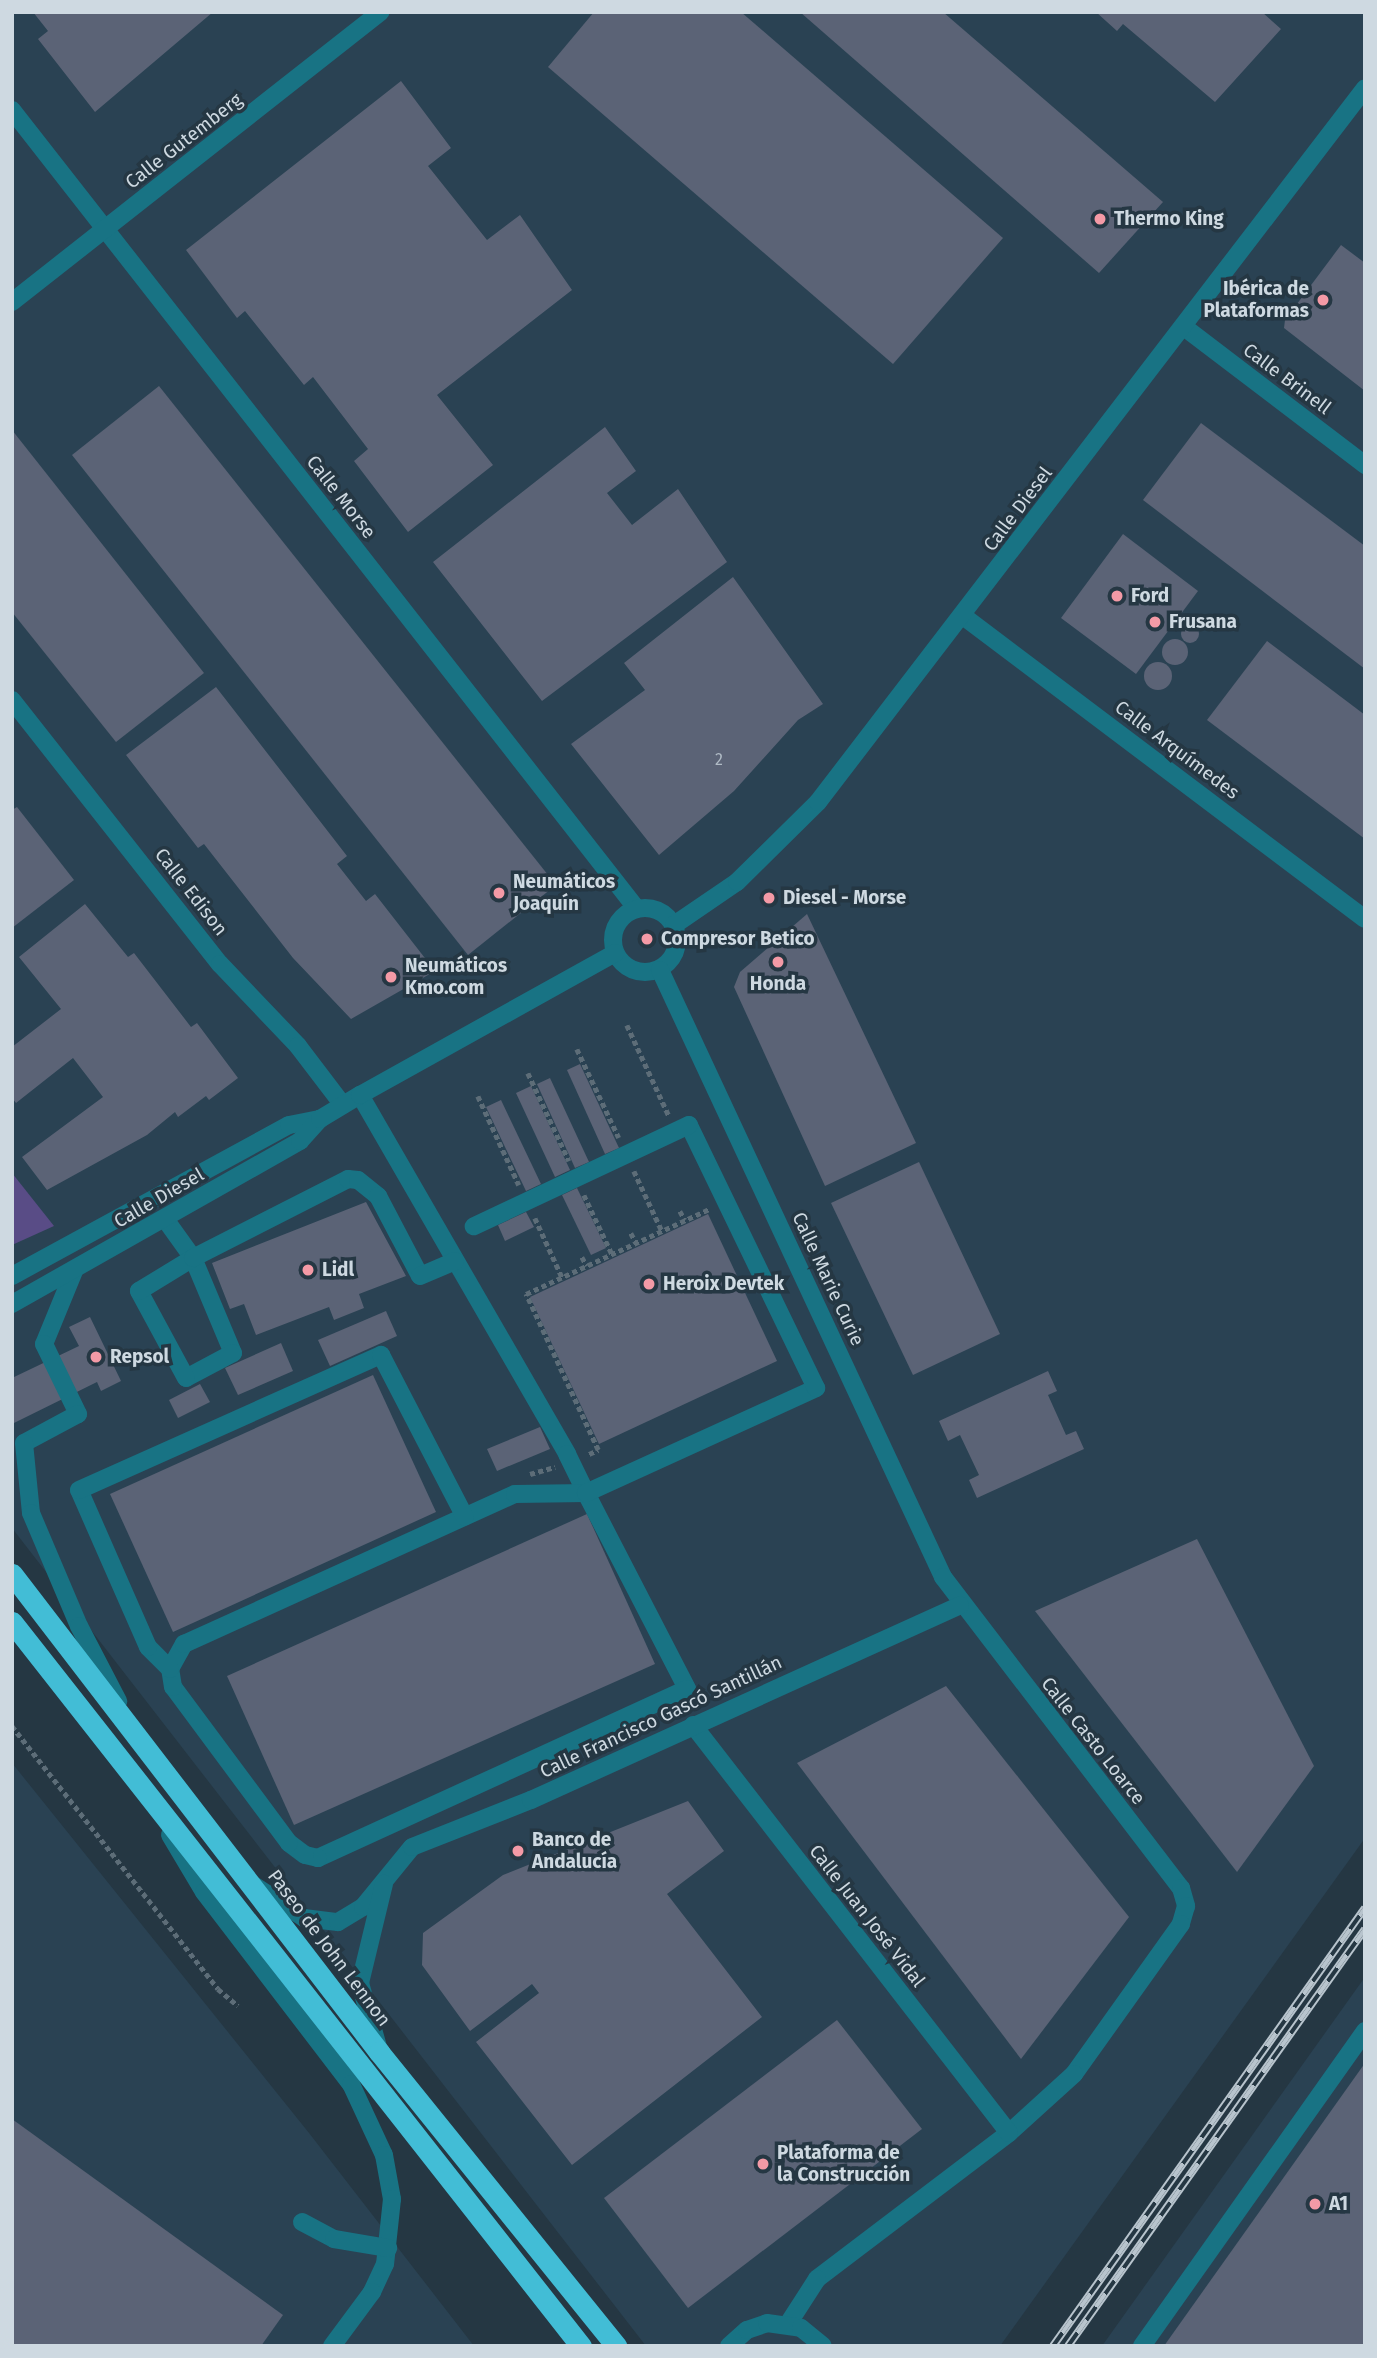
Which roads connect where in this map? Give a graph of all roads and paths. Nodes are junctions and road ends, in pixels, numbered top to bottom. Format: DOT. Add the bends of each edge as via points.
graph roads {
  1 [pos="381,12"];
  2 [pos="1365,88"];
  3 [pos="12,110"];
  4 [pos="105,229"];
  5 [pos="12,302"];
  6 [pos="1184,327"];
  7 [pos="1365,466"];
  8 [pos="963,616"];
  9 [pos="12,700"];
  10 [pos="637,909"];
  11 [pos="1365,919"];
  12 [pos="674,925"];
  13 [pos="615,953"];
  14 [pos="660,970"];
  15 [pos="627,1025"];
  16 [pos="359,1095"];
  17 [pos="343,1105"];
  18 [pos="320,1119"];
  19 [pos="676,1131"];
  20 [pos="706,1197"];
  21 [pos="680,1211"];
  22 [pos="165,1219"];
  23 [pos="685,1220"];
  24 [pos="474,1226"];
  25 [pos="631,1233"];
  26 [pos="636,1243"];
  27 [pos="582,1257"];
  28 [pos="192,1258"];
  29 [pos="455,1261"];
  30 [pos="587,1266"];
  31 [pos="74,1272"];
  32 [pos="12,1276"];
  33 [pos="12,1304"];
  34 [pos="571,1462"];
  35 [pos="521,1478"];
  36 [pos="586,1493"];
  37 [pos="465,1517"];
  38 [pos="12,1574"];
  39 [pos="960,1605"];
  40 [pos="12,1622"];
  41 [pos="170,1670"];
  42 [pos="693,1725"];
  43 [pos="12,1726"];
  44 [pos="136,1736"];
  45 [pos="143,1790"];
  46 [pos="386,1874"];
  47 [pos="253,1884"];
  48 [pos="239,2006"];
  49 [pos="1365,2031"];
  50 [pos="379,2052"];
  51 [pos="1009,2133"];
  52 [pos="302,2222"];
  53 [pos="388,2248"];
  54 [pos="788,2324"];
  55 [pos="332,2346"];
  56 [pos="581,2346"];
  57 [pos="616,2346"];
  58 [pos="729,2346"];
  59 [pos="823,2346"];
  60 [pos="1142,2346"];
  1 -- 4 [label="street, Calle Gutemberg"];
  2 -- 6 [label="street, Calle Diesel"];
  3 -- 4 [label="street, Calle Morse"];
  4 -- 5 [label="street, Calle Gutemberg"];
  4 -- 10 [label="street, Calle Morse"];
  6 -- 7 [label="street, Calle Brinell"];
  6 -- 8 [label="street, Calle Diesel"];
  8 -- 11 [label="street, Calle Arquímedes"];
  8 -- 12 [label="street, Calle Diesel" via="818,803 737,882"];
  9 -- 17 [label="street, Calle Edison" via="220,964 298,1046"];
  10 -- 12 [label="street" via="659,911"];
  10 -- 13 [label="street" via="627,913 614,930"];
  12 -- 14 [label="street" via="676,950"];
  13 -- 14 [label="street" via="629,969"];
  13 -- 16 [label="street, Calle Diesel"];
  14 -- 39 [label="street, Calle Marie Curie"];
  15 -- 19 [label="path"];
  16 -- 17 [label="street, Calle Diesel"];
  16 -- 29 [label="street"];
  17 -- 18 [label="street, Calle Diesel"];
  18 -- 22 [label="street, Calle Diesel" via="300,1141"];
  18 -- 32 [label="street, Calle Diesel" via="289,1125"];
  19 -- 24 [label="street"];
  19 -- 36 [label="street" via="689,1125 816,1388"];
  20 -- 23 [label="path" via="711,1208"];
  21 -- 23 [label="path"];
  22 -- 28 [label="street"];
  22 -- 31 [label="street, Calle Diesel"];
  23 -- 26 [label="path"];
  25 -- 26 [label="path"];
  26 -- 30 [label="path"];
  27 -- 30 [label="path"];
  28 -- 28 [label="street" via="233,1353 186,1378 139,1291"];
  28 -- 29 [label="street" via="348,1179 358,1180 378,1196 420,1276"];
  29 -- 34 [label="street"];
  30 -- 34 [label="path" via="526,1294 598,1450"];
  31 -- 33 [label="street, Calle Diesel"];
  31 -- 44 [label="street" via="44,1344 78,1414 24,1443 31,1513 79,1626"];
  34 -- 35 [label="path"];
  34 -- 36 [label="street"];
  36 -- 37 [label="street" via="515,1494"];
  36 -- 41 [label="street" via="687,1689 318,1858 289,1843 173,1687"];
  37 -- 41 [label="street" via="184,1644"];
  37 -- 41 [label="street" via="382,1355 79,1490 148,1647"];
  38 -- 44 [label="highway, Paseo de John Lennon"];
  39 -- 42 [label="street, Calle Francisco Gascó Santillán"];
  39 -- 51 [label="street, Calle Casto Loarce" via="1181,1888 1186,1906 1181,1924 1074,2074"];
  40 -- 45 [label="highway"];
  42 -- 46 [label="street, Calle Francisco Gascó Santillán" via="531,1800 412,1847"];
  42 -- 51 [label="street, Calle Juan José Vidal"];
  43 -- 48 [label="path" via="218,1989"];
  44 -- 47 [label="highway, Paseo de John Lennon"];
  45 -- 53 [label="street" via="204,1892 351,2084 368,2113 392,2199"];
  45 -- 56 [label="highway"];
  46 -- 47 [label="street, Calle Francisco Gascó Santillán" via="363,1907 338,1922 304,1918"];
  46 -- 50 [label="street" via="360,1983"];
  47 -- 50 [label="highway, Paseo de John Lennon"];
  49 -- 60 [label="street"];
  50 -- 57 [label="highway, Paseo de John Lennon"];
  51 -- 54 [label="street" via="817,2278"];
  52 -- 53 [label="street" via="334,2238"];
  53 -- 55 [label="street" via="372,2292"];
  54 -- 58 [label="street" via="747,2330"];
  54 -- 59 [label="street"];
}
